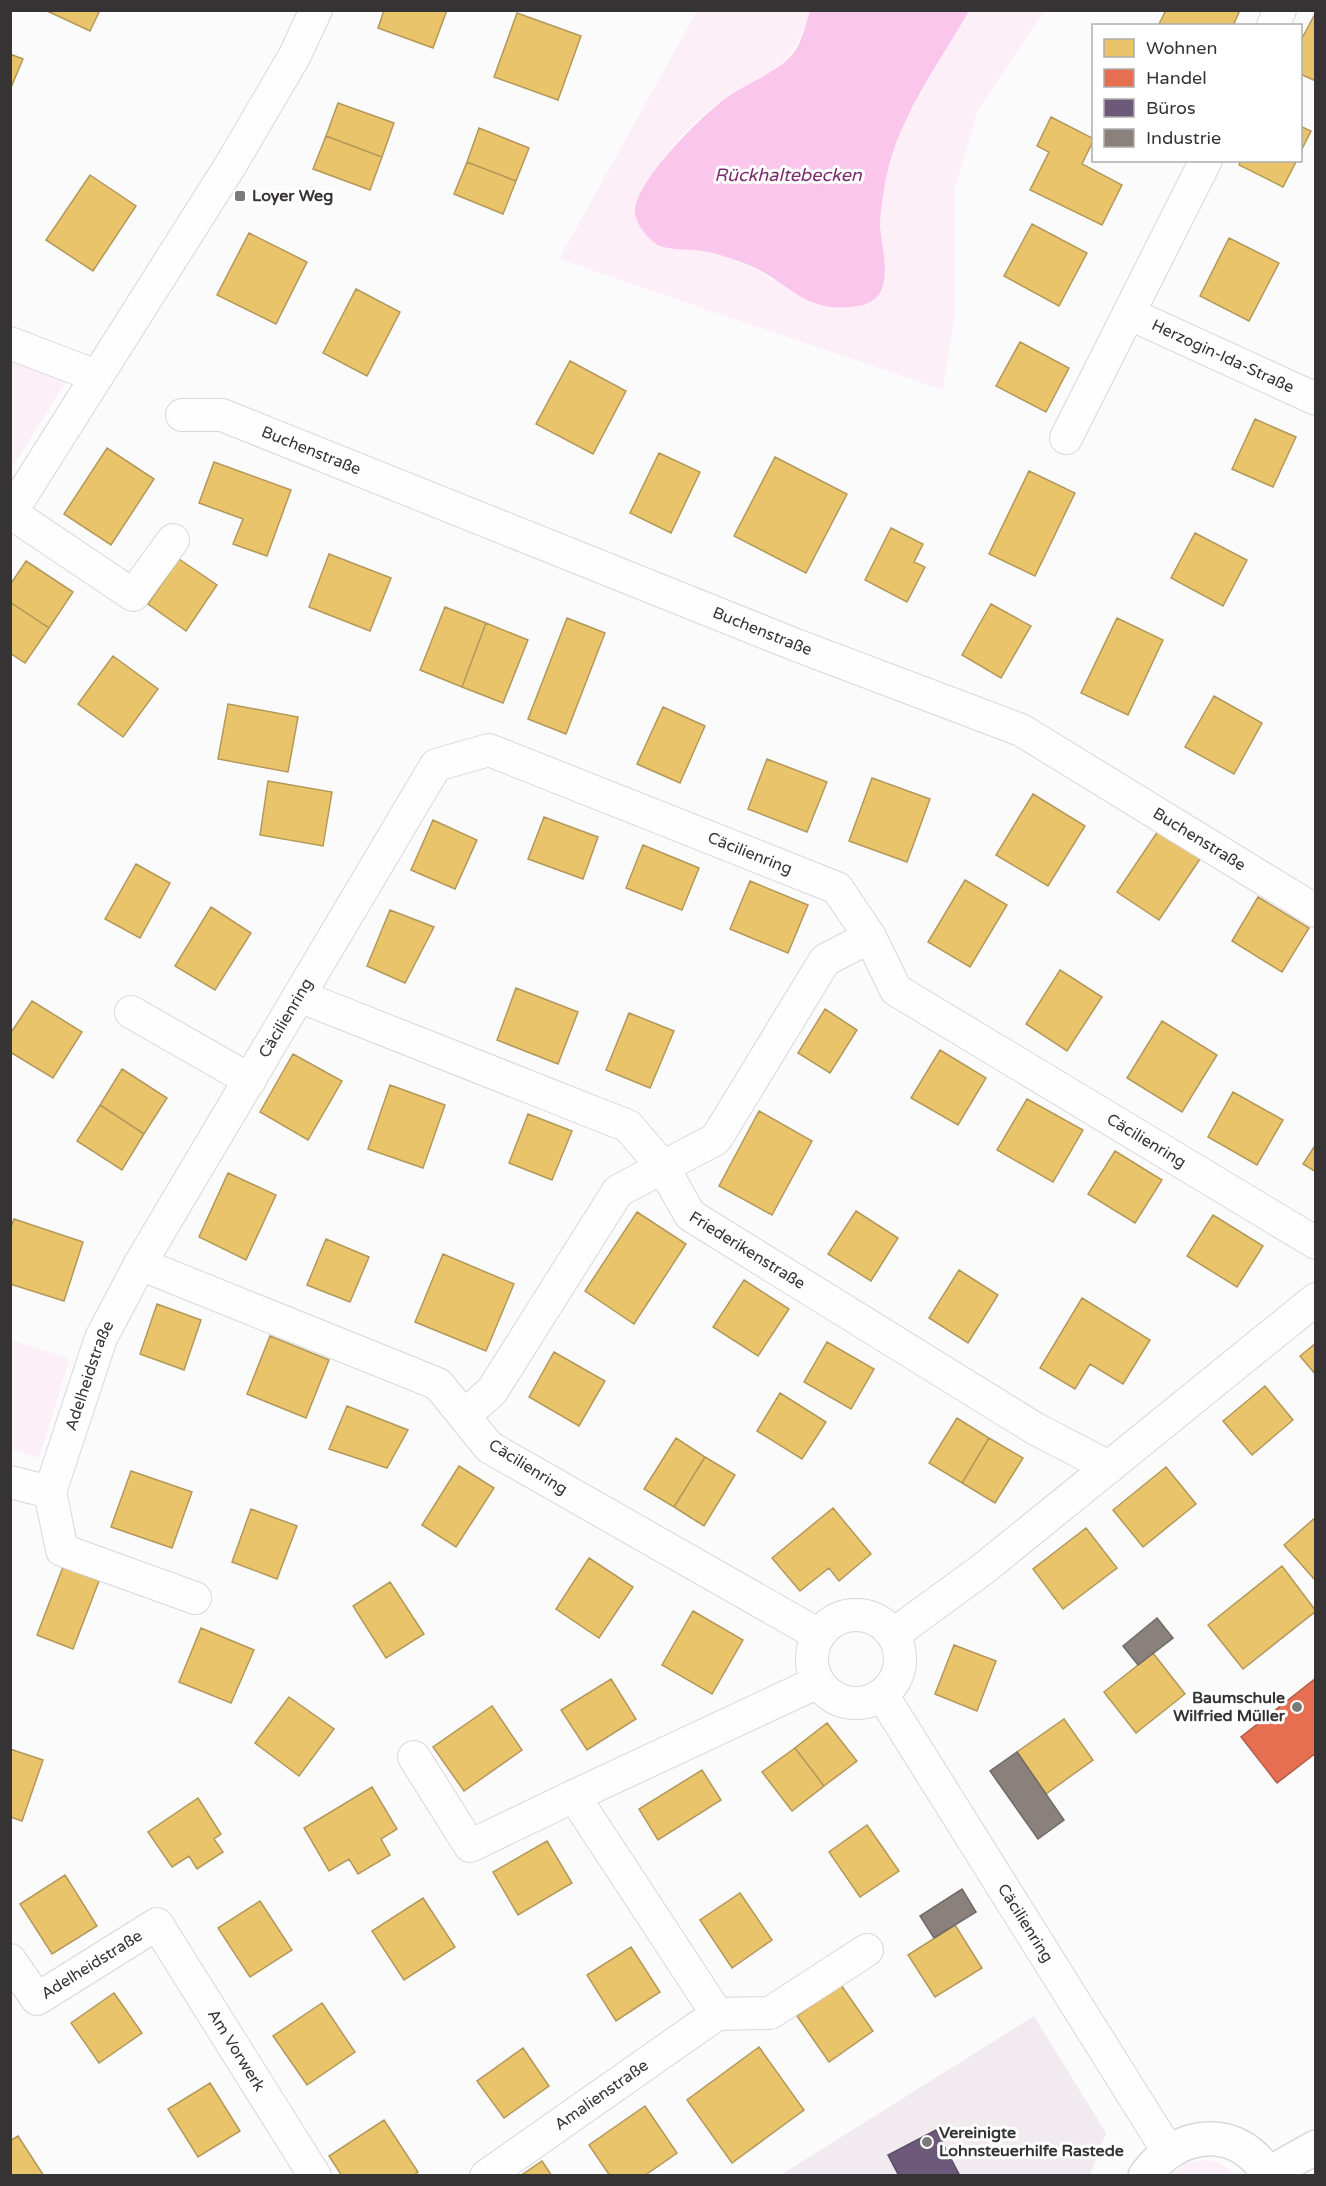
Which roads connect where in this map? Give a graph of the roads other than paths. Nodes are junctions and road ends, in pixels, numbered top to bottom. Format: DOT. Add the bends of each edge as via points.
graph roads {
  1 [pos="316,10"];
  2 [pos="1280,10"];
  3 [pos="1274,24"];
  4 [pos="1205,162"];
  5 [pos="1130,314"];
  6 [pos="10,343"];
  7 [pos="96,376"];
  8 [pos="1316,399"];
  9 [pos="182,415"];
  10 [pos="1066,438"];
  11 [pos="11,514"];
  12 [pos="173,540"];
  13 [pos="1316,911"];
  14 [pos="870,937"];
  15 [pos="299,996"];
  16 [pos="132,1012"];
  17 [pos="250,1080"];
  18 [pos="663,1167"];
  19 [pos="1316,1243"];
  20 [pos="140,1264"];
  21 [pos="1316,1299"];
  22 [pos="464,1416"];
  23 [pos="1109,1467"];
  24 [pos="10,1482"];
  25 [pos="50,1492"];
  26 [pos="195,1598"];
  27 [pos="894,1634"];
  28 [pos="819,1635"];
  29 [pos="818,1682"];
  30 [pos="883,1696"];
  31 [pos="414,1757"];
  32 [pos="574,1796"];
  33 [pos="157,1924"];
  34 [pos="867,1950"];
  35 [pos="10,1960"];
  36 [pos="717,2014"];
  37 [pos="1316,2147"];
  38 [pos="1168,2151"];
  39 [pos="315,2175"];
  40 [pos="486,2175"];
  41 [pos="1145,2175"];
  42 [pos="1268,2175"];
  1 -- 7 [label="street" via="294,57 230,166"];
  2 -- 3 [label="street"];
  4 -- 5 [label="street"];
  5 -- 8 [label="street, Herzogin-Ida-Straße"];
  5 -- 10 [label="street"];
  6 -- 7 [label="street"];
  7 -- 11 [label="street"];
  9 -- 13 [label="street, Buchenstraße" via="222,415 774,636 1021,730"];
  11 -- 12 [label="street" via="133,595"];
  14 -- 15 [label="street, Cäcilienring" via="837,888 489,750 436,765"];
  14 -- 18 [label="street" via="825,960 716,1139"];
  14 -- 19 [label="street, Cäcilienring" via="896,990"];
  15 -- 17 [label="street, Cäcilienring"];
  15 -- 18 [label="street, Friederikenstraße" via="628,1126"];
  16 -- 17 [label="street"];
  17 -- 20 [label="street, Cäcilienring"];
  18 -- 22 [label="street" via="618,1191 492,1391"];
  18 -- 23 [label="street, Friederikenstraße" via="690,1215 1034,1428"];
  20 -- 22 [label="street, Cäcilienring" via="438,1384"];
  20 -- 25 [label="street, Adelheidstraße" via="101,1338"];
  21 -- 23 [label="street"];
  22 -- 28 [label="street, Cäcilienring" via="489,1447"];
  23 -- 27 [label="street" via="983,1569"];
  24 -- 25 [label="street"];
  25 -- 26 [label="street" via="62,1550"];
  27 -- 28 [label="street" via="883,1623 856,1614 835,1621"];
  27 -- 30 [label="street" via="900,1650 900,1667"];
  28 -- 29 [label="street" via="812,1659"];
  29 -- 30 [label="street" via="836,1699 847,1703 860,1704"];
  29 -- 32 [label="street"];
  30 -- 38 [label="street, Cäcilienring"];
  31 -- 32 [label="street" via="470,1846"];
  32 -- 36 [label="street"];
  33 -- 35 [label="street, Adelheidstraße" via="37,1999"];
  33 -- 39 [label="street, Am Vorwerk"];
  34 -- 36 [label="street" via="770,2013"];
  36 -- 40 [label="street, Amalienstraße"];
  37 -- 42 [label="street"];
  38 -- 41 [label="street" via="1156,2159"];
  38 -- 42 [label="street" via="1199,2139 1223,2140 1245,2149"];
}
